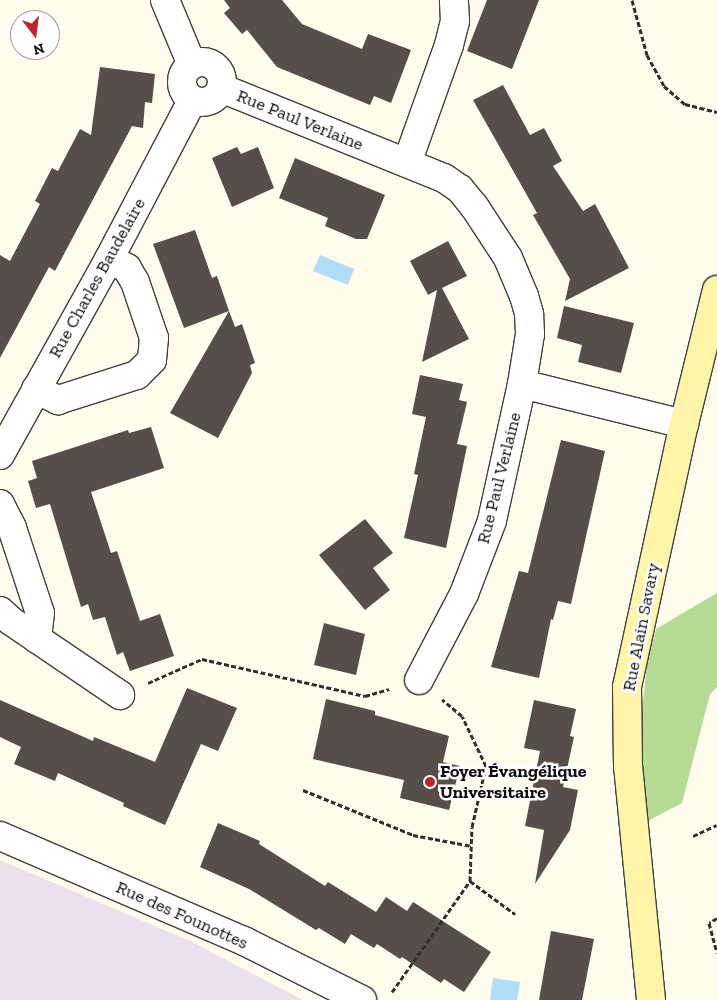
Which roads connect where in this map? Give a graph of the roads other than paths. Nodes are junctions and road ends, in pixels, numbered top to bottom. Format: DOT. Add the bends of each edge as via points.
graph roads {
  1 [pos="165,0"];
  2 [pos="454,0"];
  3 [pos="192,65"];
  4 [pos="221,88"];
  5 [pos="192,101"];
  6 [pos="407,163"];
  7 [pos="109,259"];
  8 [pos="717,290"];
  9 [pos="522,384"];
  10 [pos="36,388"];
  11 [pos="684,424"];
  12 [pos="0,455"];
  13 [pos="0,504"];
  14 [pos="0,611"];
  15 [pos="37,639"];
  16 [pos="419,680"];
  17 [pos="120,695"];
  18 [pos="0,836"];
  19 [pos="362,1000"];
  20 [pos="650,1000"];
  1 -- 3 [label="street"];
  2 -- 6 [label="street" via="455,21 449,45"];
  3 -- 4 [label="street" via="202,62 214,66 221,78"];
  3 -- 5 [label="street" via="185,72 181,84"];
  4 -- 5 [label="street" via="211,100"];
  4 -- 6 [label="street, Rue Paul Verlaine"];
  5 -- 7 [label="street, Rue Charles Baudelaire"];
  6 -- 9 [label="street, Rue Paul Verlaine" via="444,178 460,190 508,258 530,314"];
  7 -- 10 [label="street, Rue Charles Baudelaire"];
  7 -- 10 [label="street" via="128,268 136,282 154,338 152,360 137,376 58,400"];
  8 -- 11 [label="street, Rue Alain Savary"];
  9 -- 11 [label="street"];
  9 -- 16 [label="street, Rue Paul Verlaine" via="492,521 464,594"];
  10 -- 12 [label="street, Rue Charles Baudelaire"];
  11 -- 20 [label="street, Rue Alain Savary" via="627,687 628,767"];
  13 -- 15 [label="street" via="12,528 40,613"];
  14 -- 15 [label="street"];
  15 -- 17 [label="street"];
  18 -- 19 [label="street, Rue des Founottes" via="244,941"];
}
